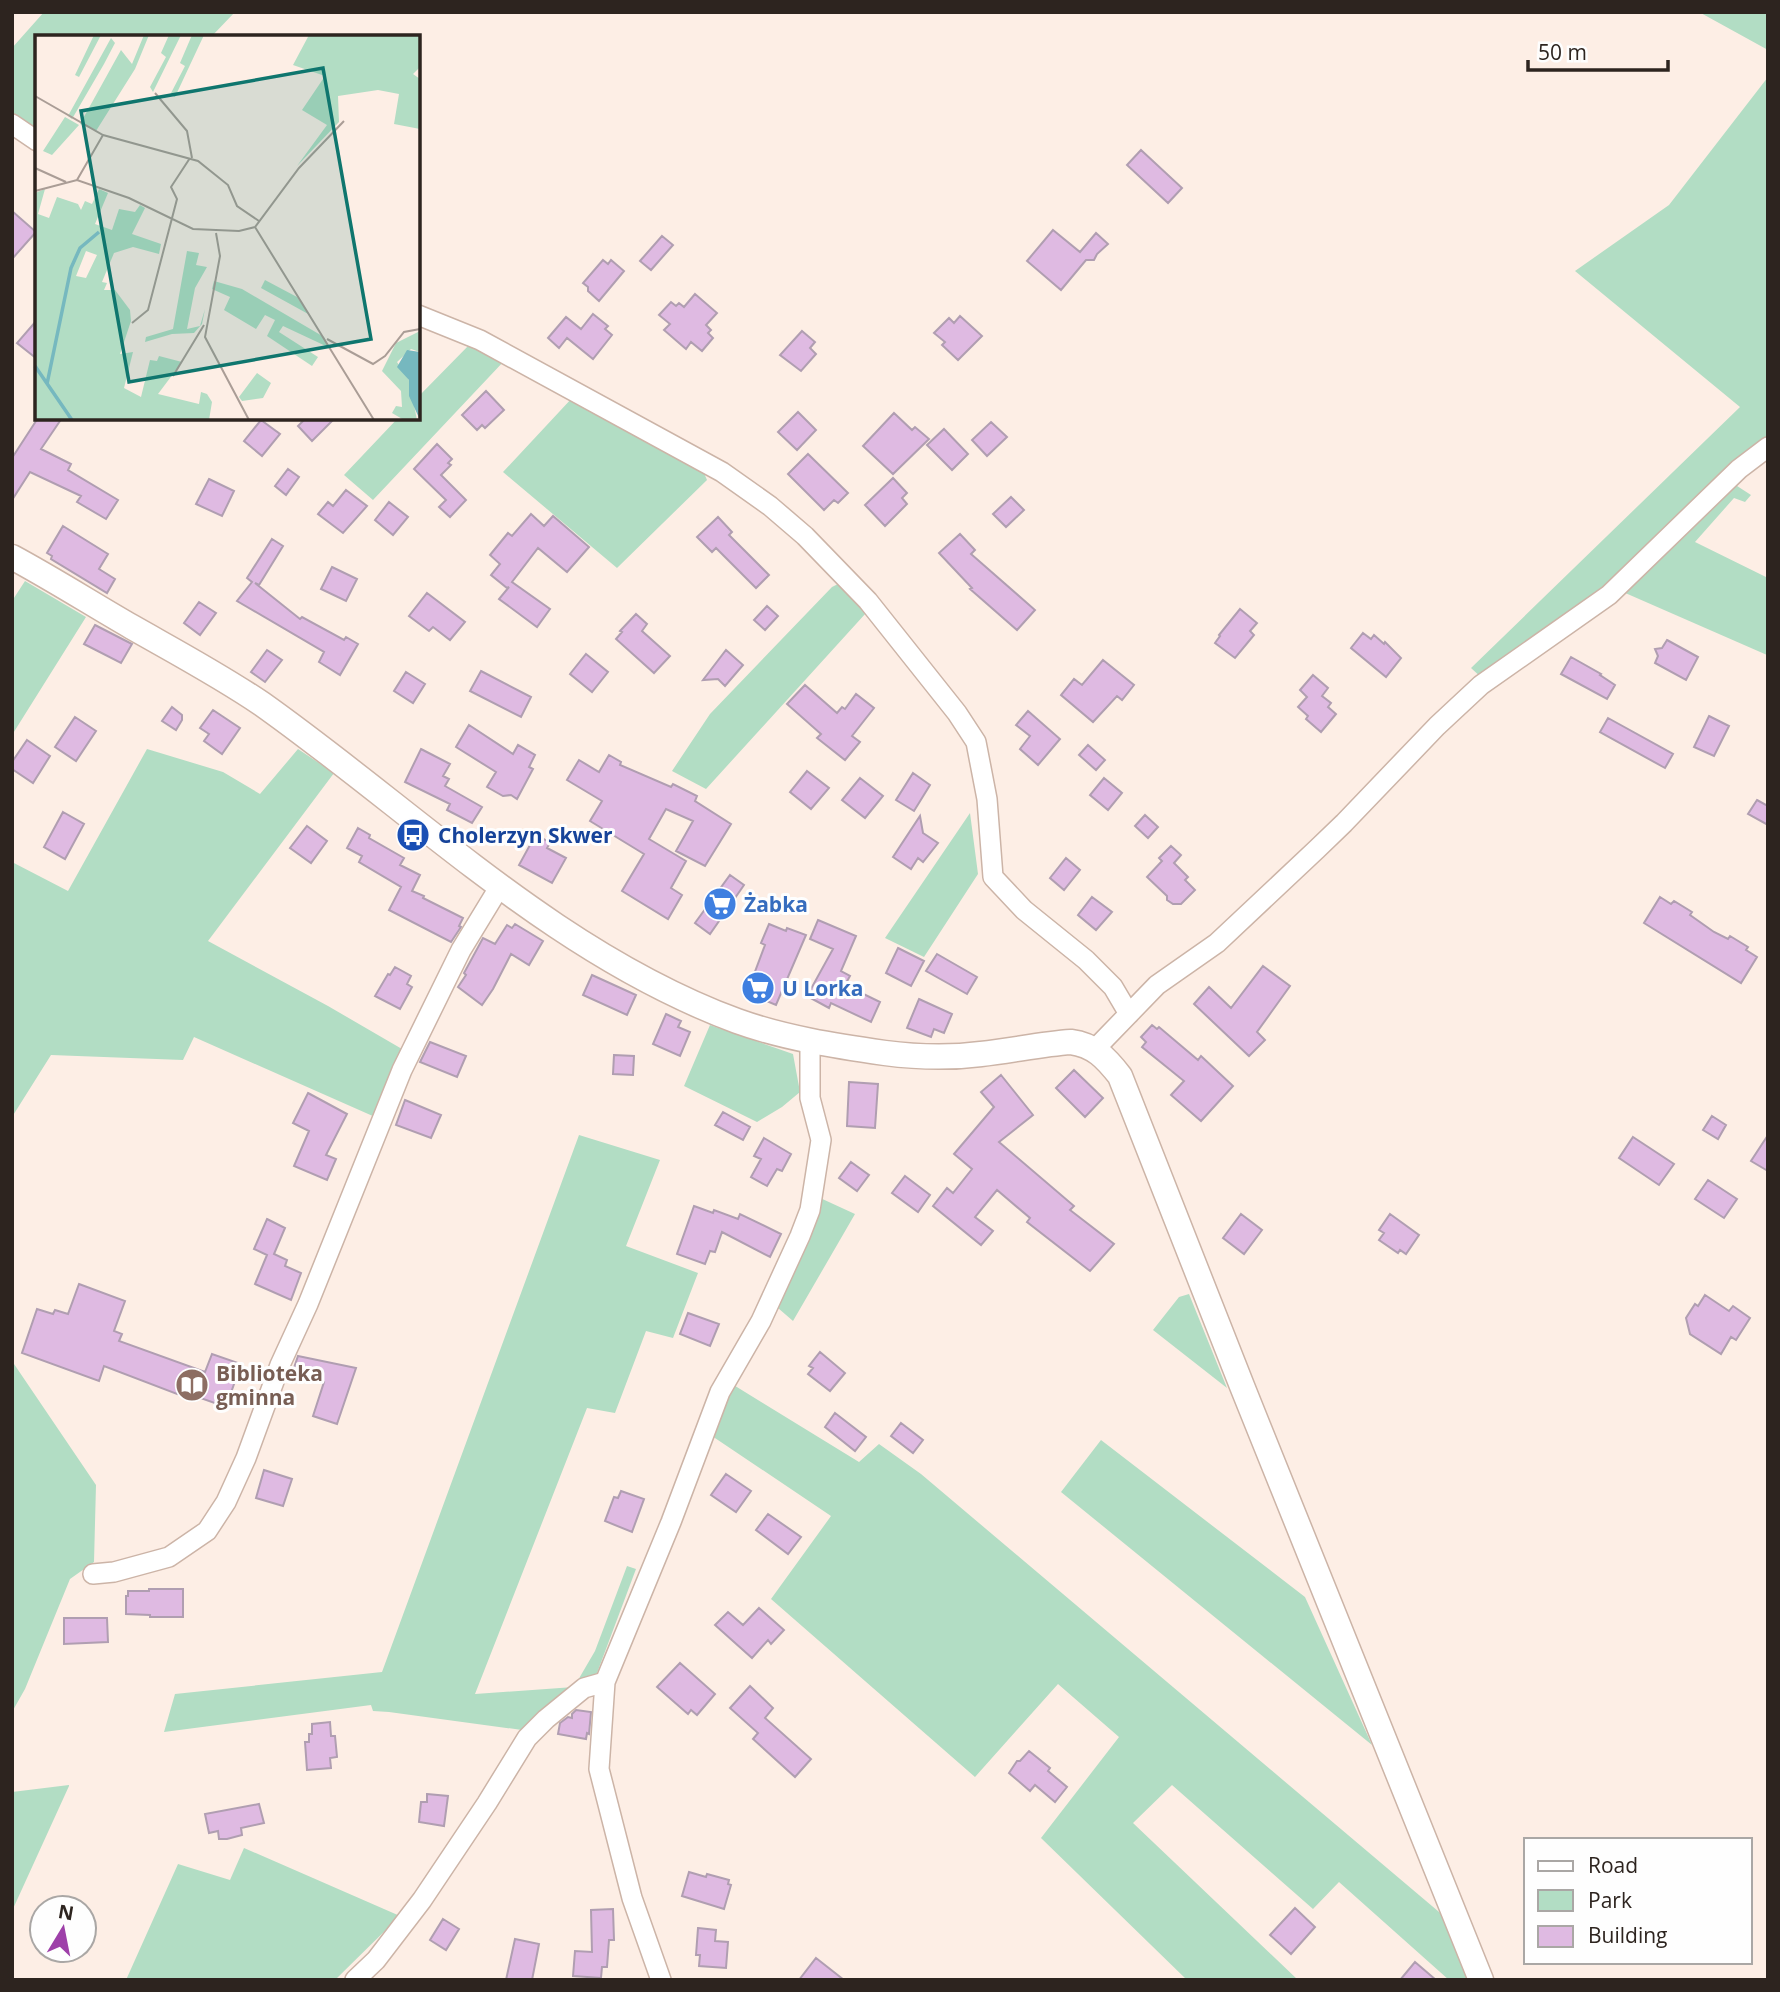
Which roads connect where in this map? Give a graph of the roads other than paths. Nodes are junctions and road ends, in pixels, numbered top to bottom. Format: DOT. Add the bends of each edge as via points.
graph roads {
  1 [pos="12,124"];
  2 [pos="35,140"];
  3 [pos="420,316"];
  4 [pos="1768,447"];
  5 [pos="12,557"];
  6 [pos="500,886"];
  7 [pos="1129,1014"];
  8 [pos="810,1040"];
  9 [pos="1095,1049"];
  10 [pos="93,1574"];
  11 [pos="605,1682"];
  12 [pos="355,1980"];
  13 [pos="661,1980"];
  14 [pos="1481,1980"];
  1 -- 2 [label="street"];
  3 -- 7 [label="street" via="480,341 722,472 805,536 868,601 976,742 987,799 993,877 1113,987"];
  4 -- 7 [label="street" via="1739,469 1609,595 1481,685 1217,943 1157,985"];
  5 -- 6 [label="street" via="230,683"];
  6 -- 8 [label="street" via="565,932 650,982 737,1021"];
  6 -- 10 [label="street" via="461,950 402,1070 226,1502 207,1531 169,1557"];
  7 -- 9 [label="street"];
  8 -- 9 [label="street" via="930,1056 971,1056 1071,1042"];
  8 -- 11 [label="street" via="810,1098 821,1140 810,1210 761,1321 720,1392"];
  9 -- 14 [label="street" via="1119,1076"];
  11 -- 12 [label="street" via="584,1688 527,1738 422,1900 376,1961"];
  11 -- 13 [label="street" via="599,1769 632,1898"];
}
